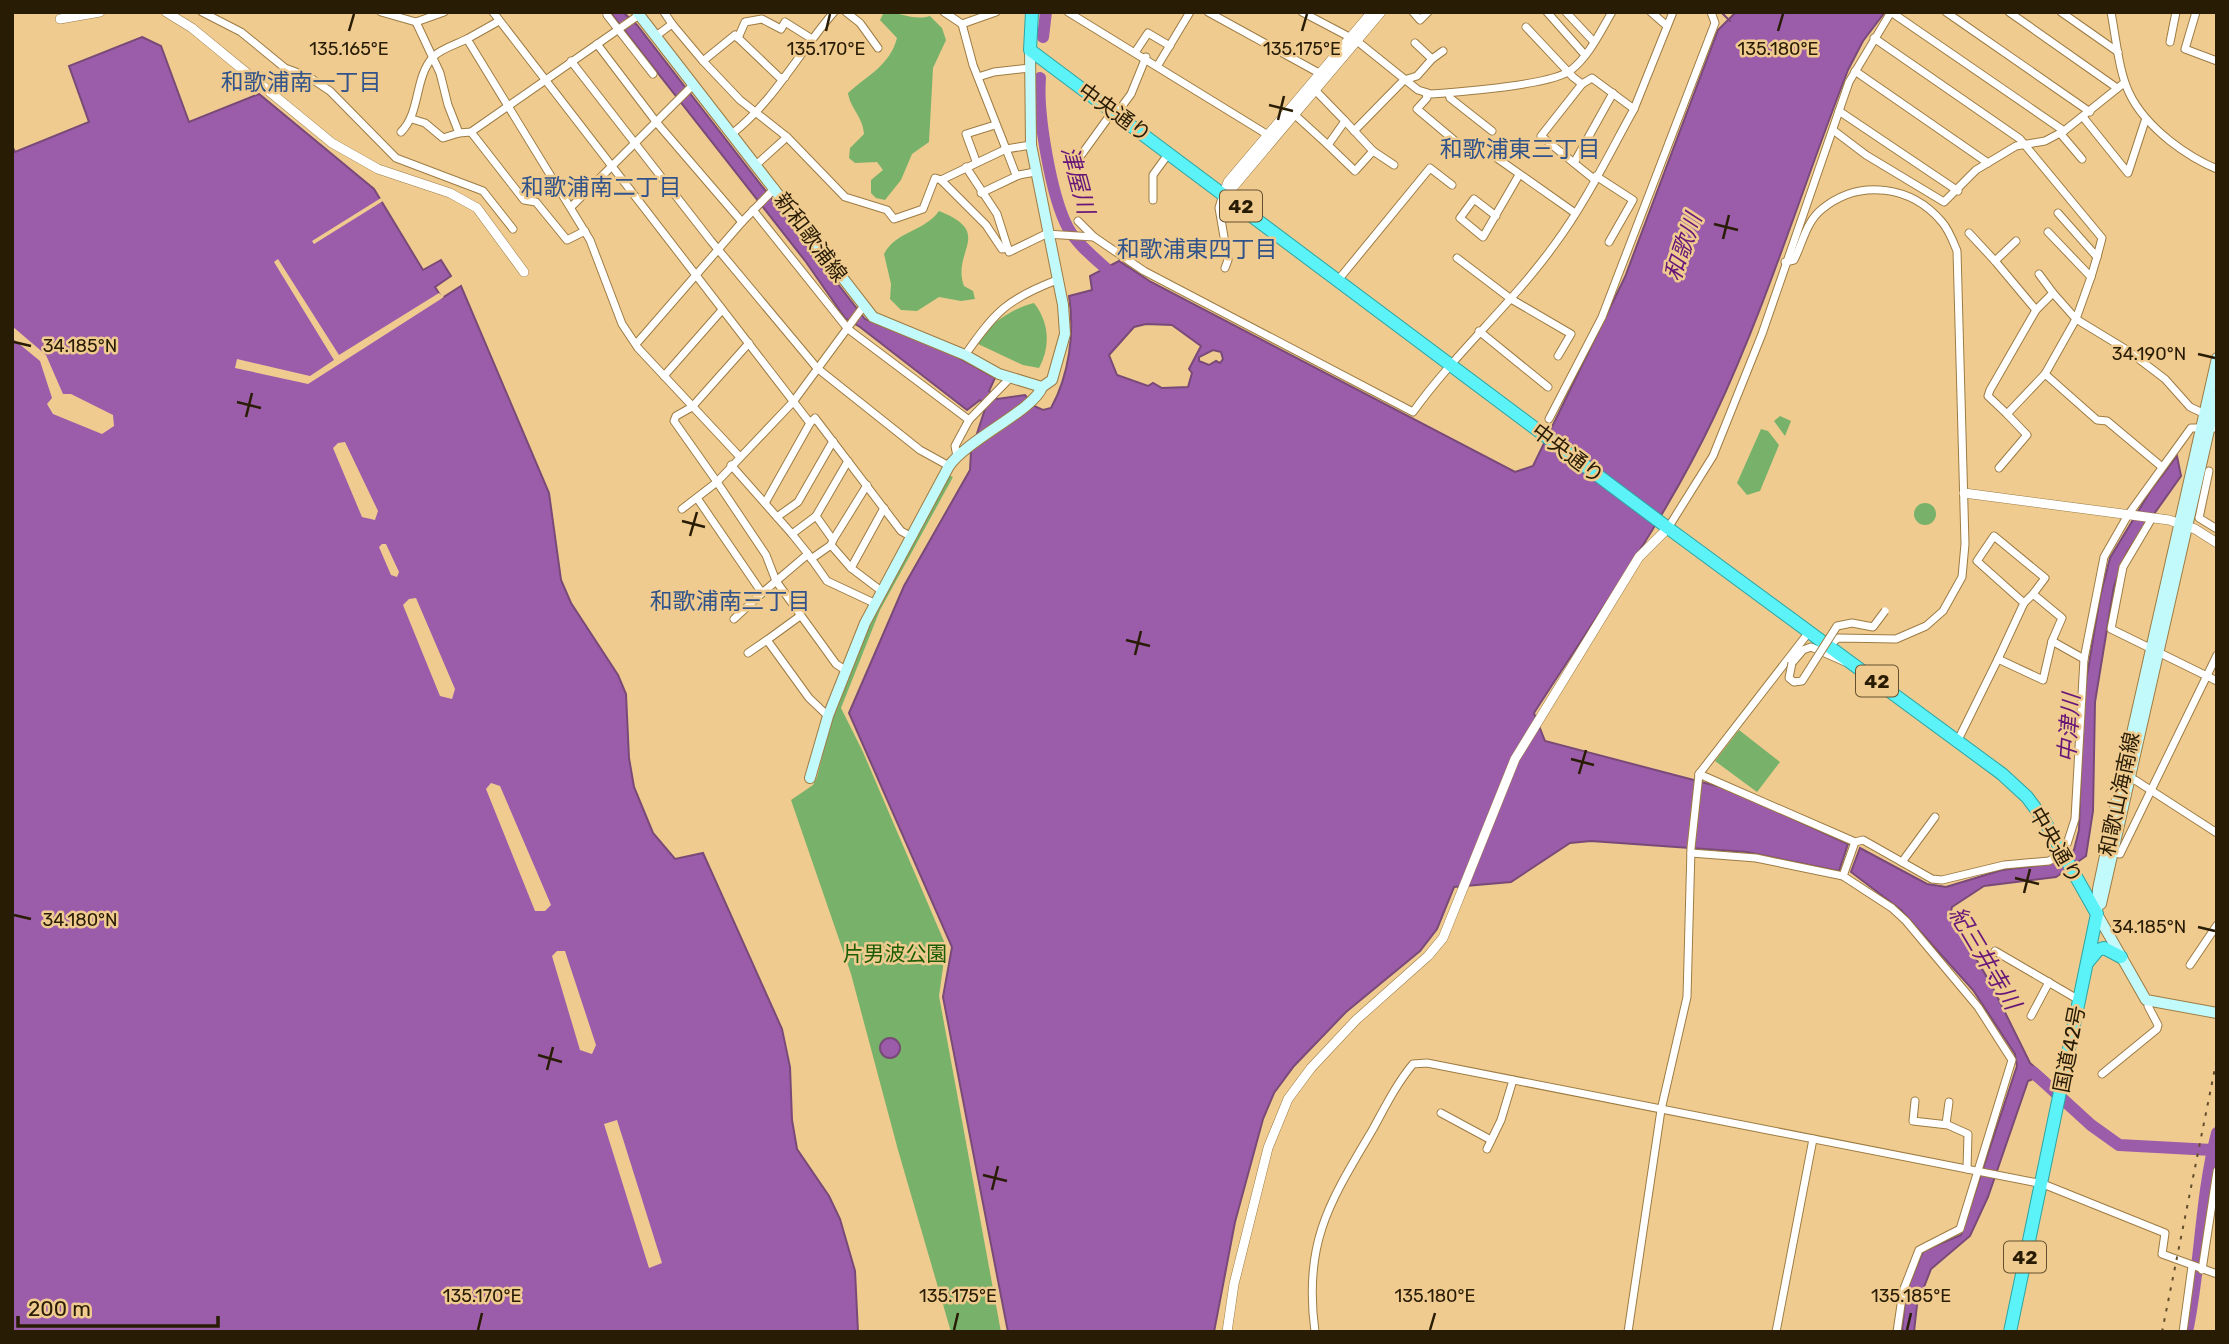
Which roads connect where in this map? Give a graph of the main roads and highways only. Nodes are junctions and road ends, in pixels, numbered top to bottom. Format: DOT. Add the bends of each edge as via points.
graph roads {
  1 [pos="1029,13"];
  2 [pos="637,15"];
  3 [pos="1030,50"];
  4 [pos="2216,364"];
  5 [pos="1042,387"];
  6 [pos="2217,395"];
  7 [pos="2209,423"];
  8 [pos="810,778"];
  9 [pos="2126,778"];
  10 [pos="2103,866"];
  11 [pos="2072,872"];
  12 [pos="2096,914"];
  13 [pos="2121,957"];
  14 [pos="2085,965"];
  15 [pos="2217,1013"];
  16 [pos="2043,1184"];
  17 [pos="2010,1332"];
  18 [pos="2018,1332"];
  1 -- 3 [label="highway"];
  2 -- 5 [label="main road, 新和歌浦線" via="757,164 772,191 862,309 1010,378"];
  3 -- 5 [label="main road" via="1031,145 1052,234 1065,334 1052,380"];
  3 -- 11 [label="highway, 中央通り / 42" via="2020,790 2045,820"];
  4 -- 7 [label="main road, 和歌山海南線"];
  5 -- 8 [label="main road" via="1031,401 967,446 949,466 874,603 828,716"];
  6 -- 7 [label="main road, 和歌山海南線"];
  7 -- 9 [label="main road, 和歌山海南線"];
  9 -- 10 [label="main road, 和歌山海南線"];
  9 -- 12 [label="main road, 和歌山海南線" via="2106,891"];
  10 -- 11 [label="main road" via="2094,880"];
  10 -- 12 [label="main road, 和歌山海南線"];
  11 -- 12 [label="highway, 中央通り / 42"];
  12 -- 13 [label="main road"];
  12 -- 14 [label="highway, 国道42号 / 42"];
  13 -- 14 [label="highway" via="2101,949"];
  13 -- 15 [label="main road" via="2143,997"];
  14 -- 16 [label="highway, 国道42号 / 42"];
  16 -- 17 [label="highway, 国道42号 / 42"];
  16 -- 18 [label="highway, 国道42号 / 42"];
}
